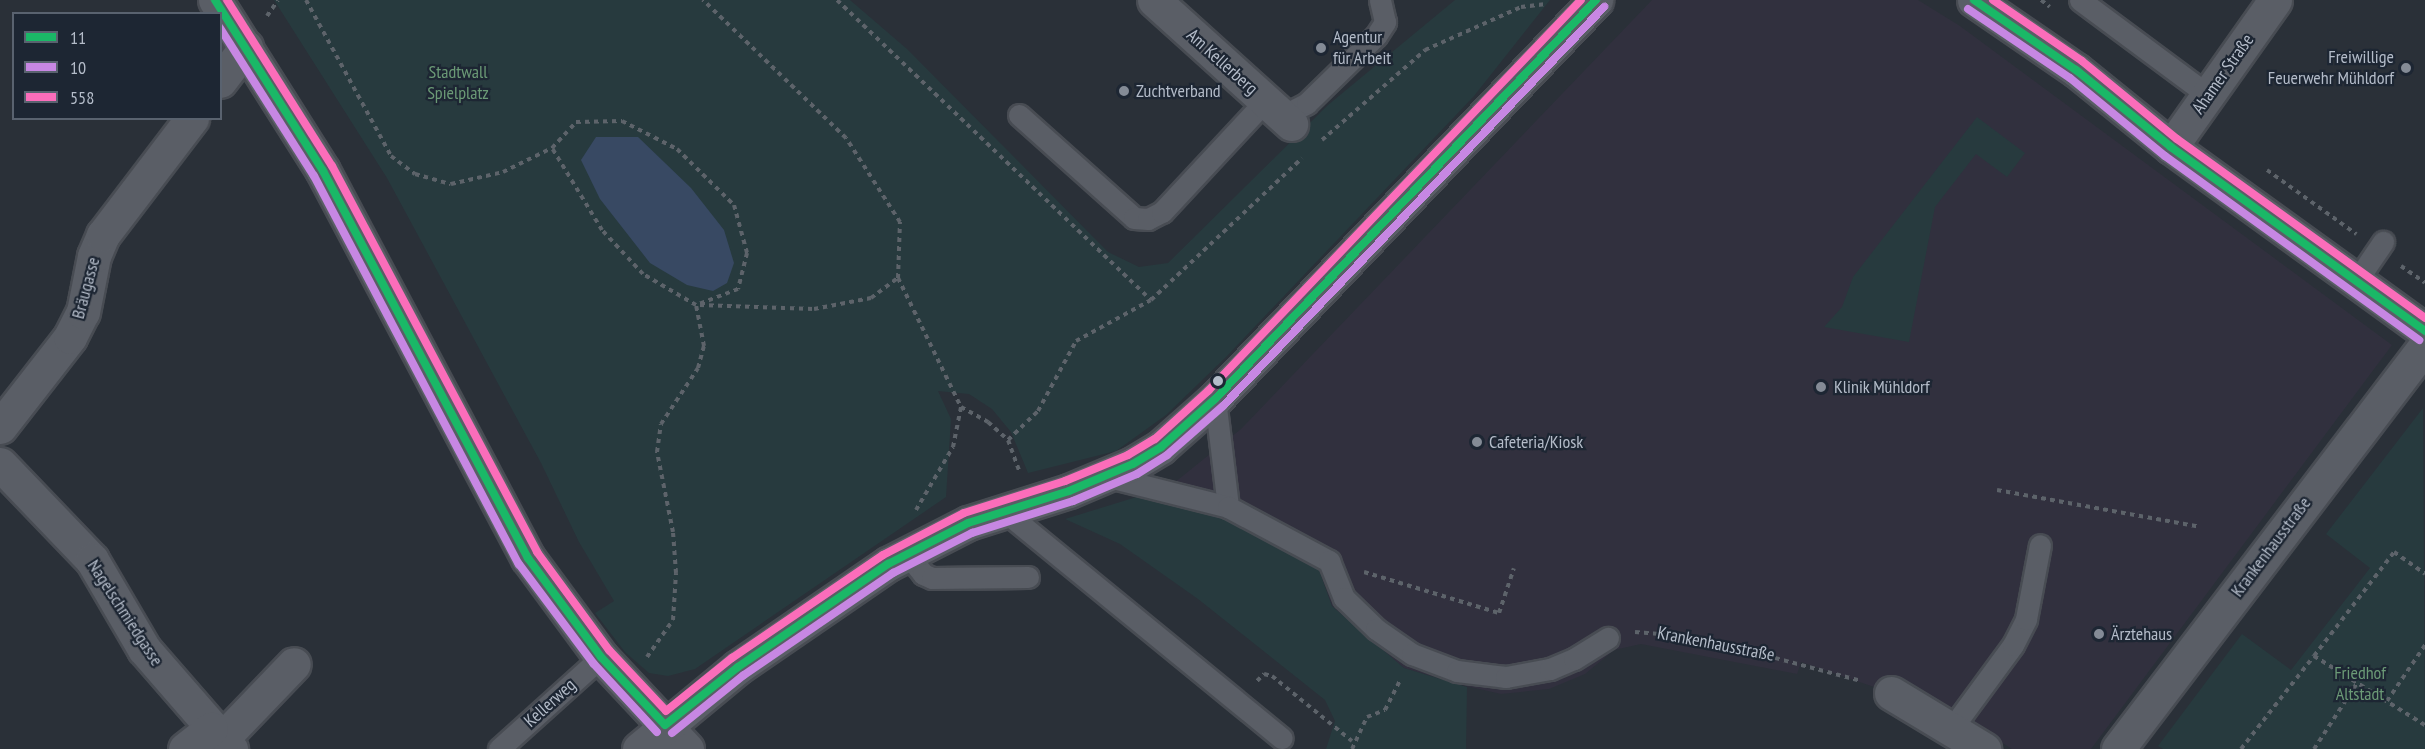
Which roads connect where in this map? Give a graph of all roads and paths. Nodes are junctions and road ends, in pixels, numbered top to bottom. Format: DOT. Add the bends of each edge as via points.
graph roads {
  1 [pos="215,0"];
  2 [pos="306,0"];
  3 [pos="703,0"];
  4 [pos="837,0"];
  5 [pos="1154,0"];
  6 [pos="1380,0"];
  7 [pos="1596,0"];
  8 [pos="1974,0"];
  9 [pos="2041,0"];
  10 [pos="2080,0"];
  11 [pos="2275,0"];
  12 [pos="1546,3"];
  13 [pos="2060,15"];
  14 [pos="246,47"];
  15 [pos="222,78"];
  16 [pos="2208,95"];
  17 [pos="1279,114"];
  18 [pos="1019,115"];
  19 [pos="190,120"];
  20 [pos="2171,147"];
  21 [pos="552,148"];
  22 [pos="1308,153"];
  23 [pos="2258,164"];
  24 [pos="2381,246"];
  25 [pos="898,278"];
  26 [pos="2355,283"];
  27 [pos="2425,283"];
  28 [pos="1151,300"];
  29 [pos="696,305"];
  30 [pos="2425,331"];
  31 [pos="2425,345"];
  32 [pos="1215,399"];
  33 [pos="961,407"];
  34 [pos="2,420"];
  35 [pos="1008,440"];
  36 [pos="0,464"];
  37 [pos="1106,476"];
  38 [pos="1997,490"];
  39 [pos="1017,506"];
  40 [pos="1228,507"];
  41 [pos="2200,527"];
  42 [pos="2040,545"];
  43 [pos="898,559"];
  44 [pos="1329,561"];
  45 [pos="1514,568"];
  46 [pos="2425,574"];
  47 [pos="1028,577"];
  48 [pos="1608,638"];
  49 [pos="2425,645"];
  50 [pos="2314,656"];
  51 [pos="601,657"];
  52 [pos="294,664"];
  53 [pos="625,683"];
  54 [pos="1399,683"];
  55 [pos="2357,683"];
  56 [pos="1891,693"];
  57 [pos="2387,701"];
  58 [pos="1237,702"];
  59 [pos="665,725"];
  60 [pos="2425,725"];
  61 [pos="1952,729"];
  62 [pos="1282,738"];
  63 [pos="221,739"];
  64 [pos="1353,741"];
  65 [pos="185,749"];
  66 [pos="499,749"];
  67 [pos="639,749"];
  68 [pos="687,749"];
  69 [pos="1352,749"];
  70 [pos="1984,749"];
  71 [pos="2118,749"];
  72 [pos="2241,749"];
  73 [pos="2314,749"];
  1 -- 14 [label="street"];
  2 -- 21 [label="path" via="391,156 415,174 452,184 503,172"];
  3 -- 25 [label="path" via="846,138 900,222"];
  4 -- 28 [label="path"];
  5 -- 17 [label="street, Am Kellerberg"];
  6 -- 17 [label="lane" via="1385,22 1376,36 1307,103"];
  7 -- 32 [label="street"];
  8 -- 20 [label="street" via="2076,70"];
  9 -- 13 [label="path"];
  10 -- 16 [label="lane"];
  11 -- 16 [label="street, Ahamer Straße"];
  12 -- 22 [label="path" via="1521,7 1425,50"];
  14 -- 15 [label="street"];
  14 -- 51 [label="street" via="323,171 528,558"];
  16 -- 20 [label="street, Ahamer Straße"];
  17 -- 18 [label="lane" via="1162,212 1148,219 1134,218"];
  17 -- 22 [label="path"];
  19 -- 34 [label="street, Bräugasse" via="103,235 94,256 83,312 70,338"];
  20 -- 26 [label="street"];
  21 -- 29 [label="path" via="602,230 643,274"];
  21 -- 29 [label="path" via="576,122 622,121 677,149 734,205 747,253 738,289"];
  22 -- 28 [label="path"];
  23 -- 24 [label="path"];
  24 -- 26 [label="lane"];
  24 -- 27 [label="path"];
  25 -- 29 [label="path" via="871,298 814,309"];
  25 -- 33 [label="path"];
  26 -- 30 [label="street"];
  28 -- 35 [label="path" via="1076,341 1038,411"];
  29 -- 53 [label="path" via="704,346 698,368 661,424 657,452 673,531 673,620"];
  31 -- 71 [label="street, Krankenhausstraße"];
  32 -- 37 [label="street" via="1161,447"];
  32 -- 40 [label="lane"];
  33 -- 35 [label="path" via="988,422"];
  33 -- 43 [label="path" via="953,447 926,497 902,527"];
  35 -- 39 [label="path"];
  36 -- 63 [label="street, Nagelschmiedgasse" via="92,560 144,648"];
  37 -- 39 [label="street"];
  37 -- 40 [label="lane"];
  38 -- 41 [label="path"];
  39 -- 43 [label="street"];
  39 -- 58 [label="lane"];
  40 -- 44 [label="lane"];
  42 -- 61 [label="lane" via="2026,619 2013,645"];
  43 -- 47 [label="lane" via="932,578"];
  43 -- 59 [label="street" via="738,667"];
  44 -- 45 [label="path" via="1499,613"];
  44 -- 48 [label="lane" via="1344,598 1376,629 1412,654 1456,671 1506,677 1550,669"];
  46 -- 50 [label="path" via="2394,552"];
  48 -- 56 [label="path, Krankenhausstraße" via="1640,631 1696,637 1846,674"];
  49 -- 57 [label="path"];
  50 -- 55 [label="path"];
  50 -- 72 [label="path"];
  51 -- 53 [label="street"];
  51 -- 66 [label="lane, Kellerweg"];
  52 -- 63 [label="street"];
  53 -- 59 [label="street"];
  54 -- 64 [label="path" via="1385,710 1367,717"];
  55 -- 57 [label="path"];
  55 -- 73 [label="path"];
  56 -- 61 [label="street"];
  57 -- 60 [label="path"];
  58 -- 62 [label="lane"];
  58 -- 64 [label="path" via="1264,674 1272,676"];
  59 -- 67 [label="street"];
  59 -- 68 [label="street"];
  61 -- 70 [label="street"];
  63 -- 65 [label="street"];
  64 -- 69 [label="path"];
}
